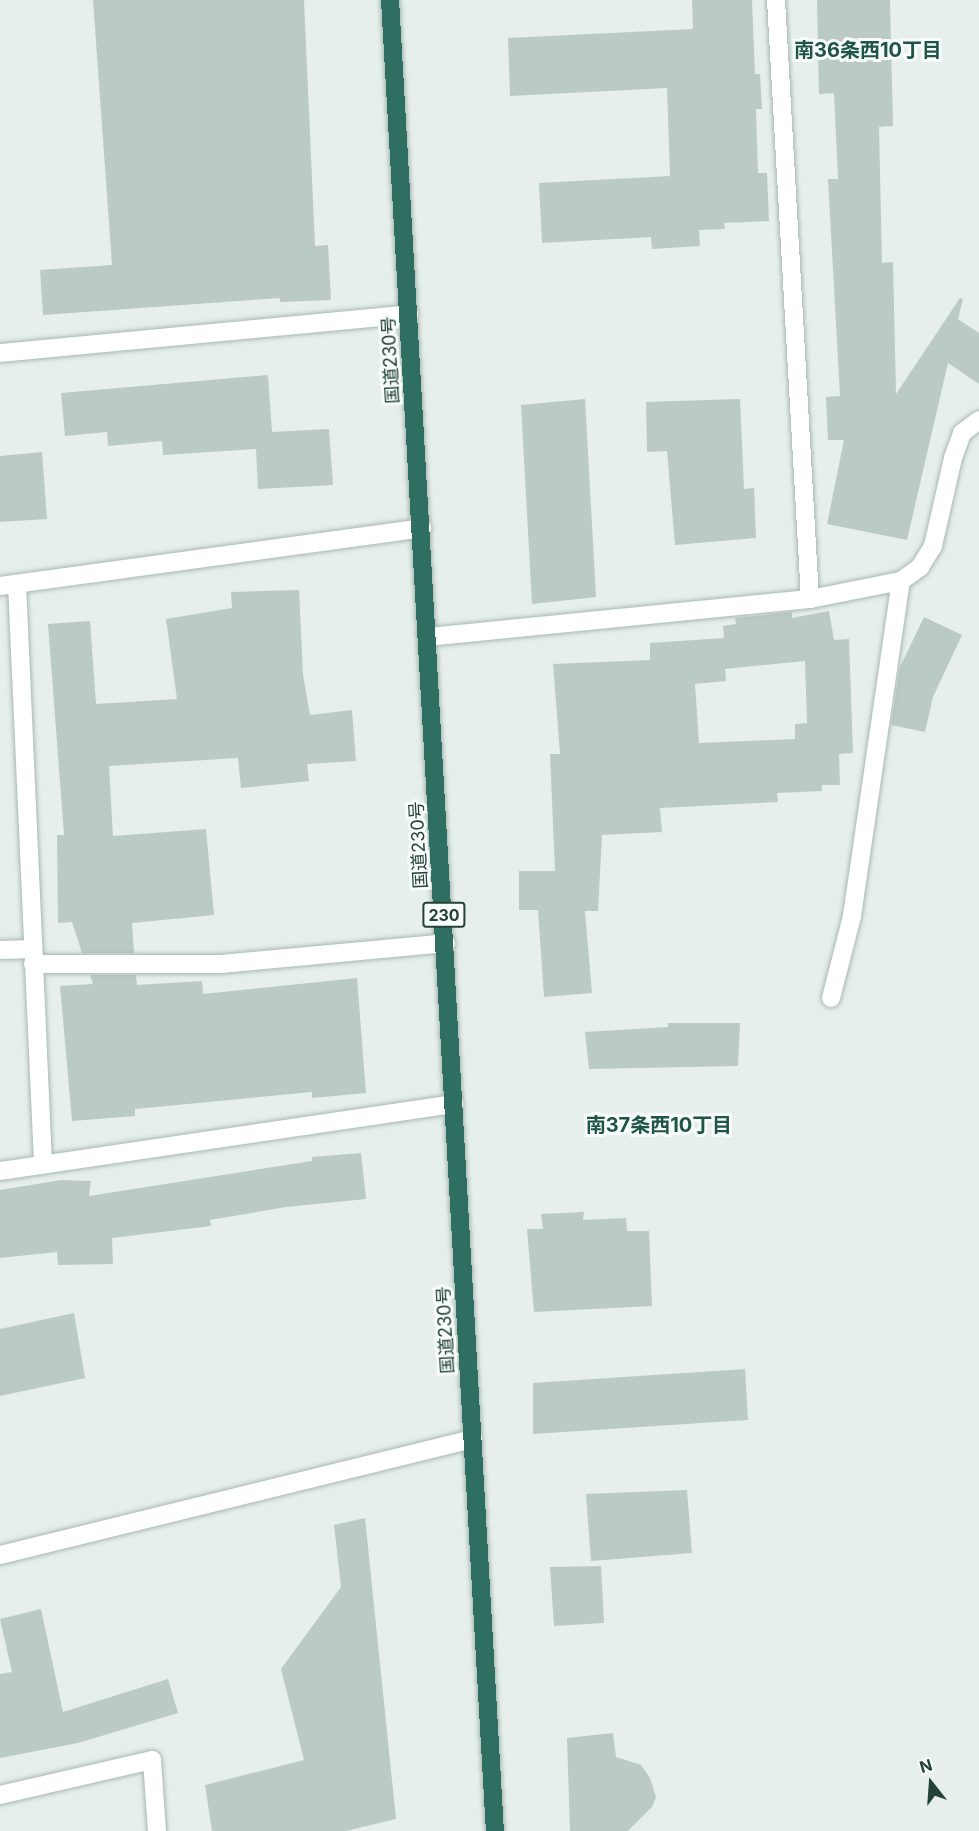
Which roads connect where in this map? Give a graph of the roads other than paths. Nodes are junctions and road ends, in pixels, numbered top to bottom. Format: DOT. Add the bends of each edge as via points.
graph roads {
  1 [pos="390,0"];
  2 [pos="776,0"];
  3 [pos="409,314"];
  4 [pos="0,353"];
  5 [pos="979,420"];
  6 [pos="422,528"];
  7 [pos="902,581"];
  8 [pos="9,585"];
  9 [pos="810,599"];
  10 [pos="428,637"];
  11 [pos="446,944"];
  12 [pos="0,950"];
  13 [pos="33,956"];
  14 [pos="831,998"];
  15 [pos="454,1104"];
  16 [pos="43,1164"];
  17 [pos="0,1171"];
  18 [pos="473,1439"];
  19 [pos="0,1555"];
  20 [pos="0,1795"];
  21 [pos="158,1831"];
  22 [pos="495,1831"];
  1 -- 3 [label="highway, 国道230号 / 230"];
  2 -- 9 [label="street"];
  3 -- 4 [label="street"];
  3 -- 6 [label="highway, 国道230号 / 230"];
  5 -- 7 [label="street" via="963,433 953,458 933,546 920,567"];
  6 -- 8 [label="street"];
  6 -- 10 [label="highway, 国道230号 / 230"];
  7 -- 9 [label="street"];
  7 -- 14 [label="street" via="852,916"];
  8 -- 13 [label="street"];
  9 -- 10 [label="street"];
  10 -- 11 [label="highway, 国道230号 / 230"];
  11 -- 13 [label="street" via="221,964"];
  11 -- 15 [label="highway, 国道230号 / 230"];
  12 -- 13 [label="street"];
  13 -- 16 [label="street"];
  15 -- 16 [label="street"];
  15 -- 18 [label="highway, 国道230号 / 230"];
  16 -- 17 [label="street"];
  18 -- 19 [label="street"];
  18 -- 22 [label="highway, 国道230号 / 230"];
  20 -- 21 [label="street" via="152,1760"];
}
